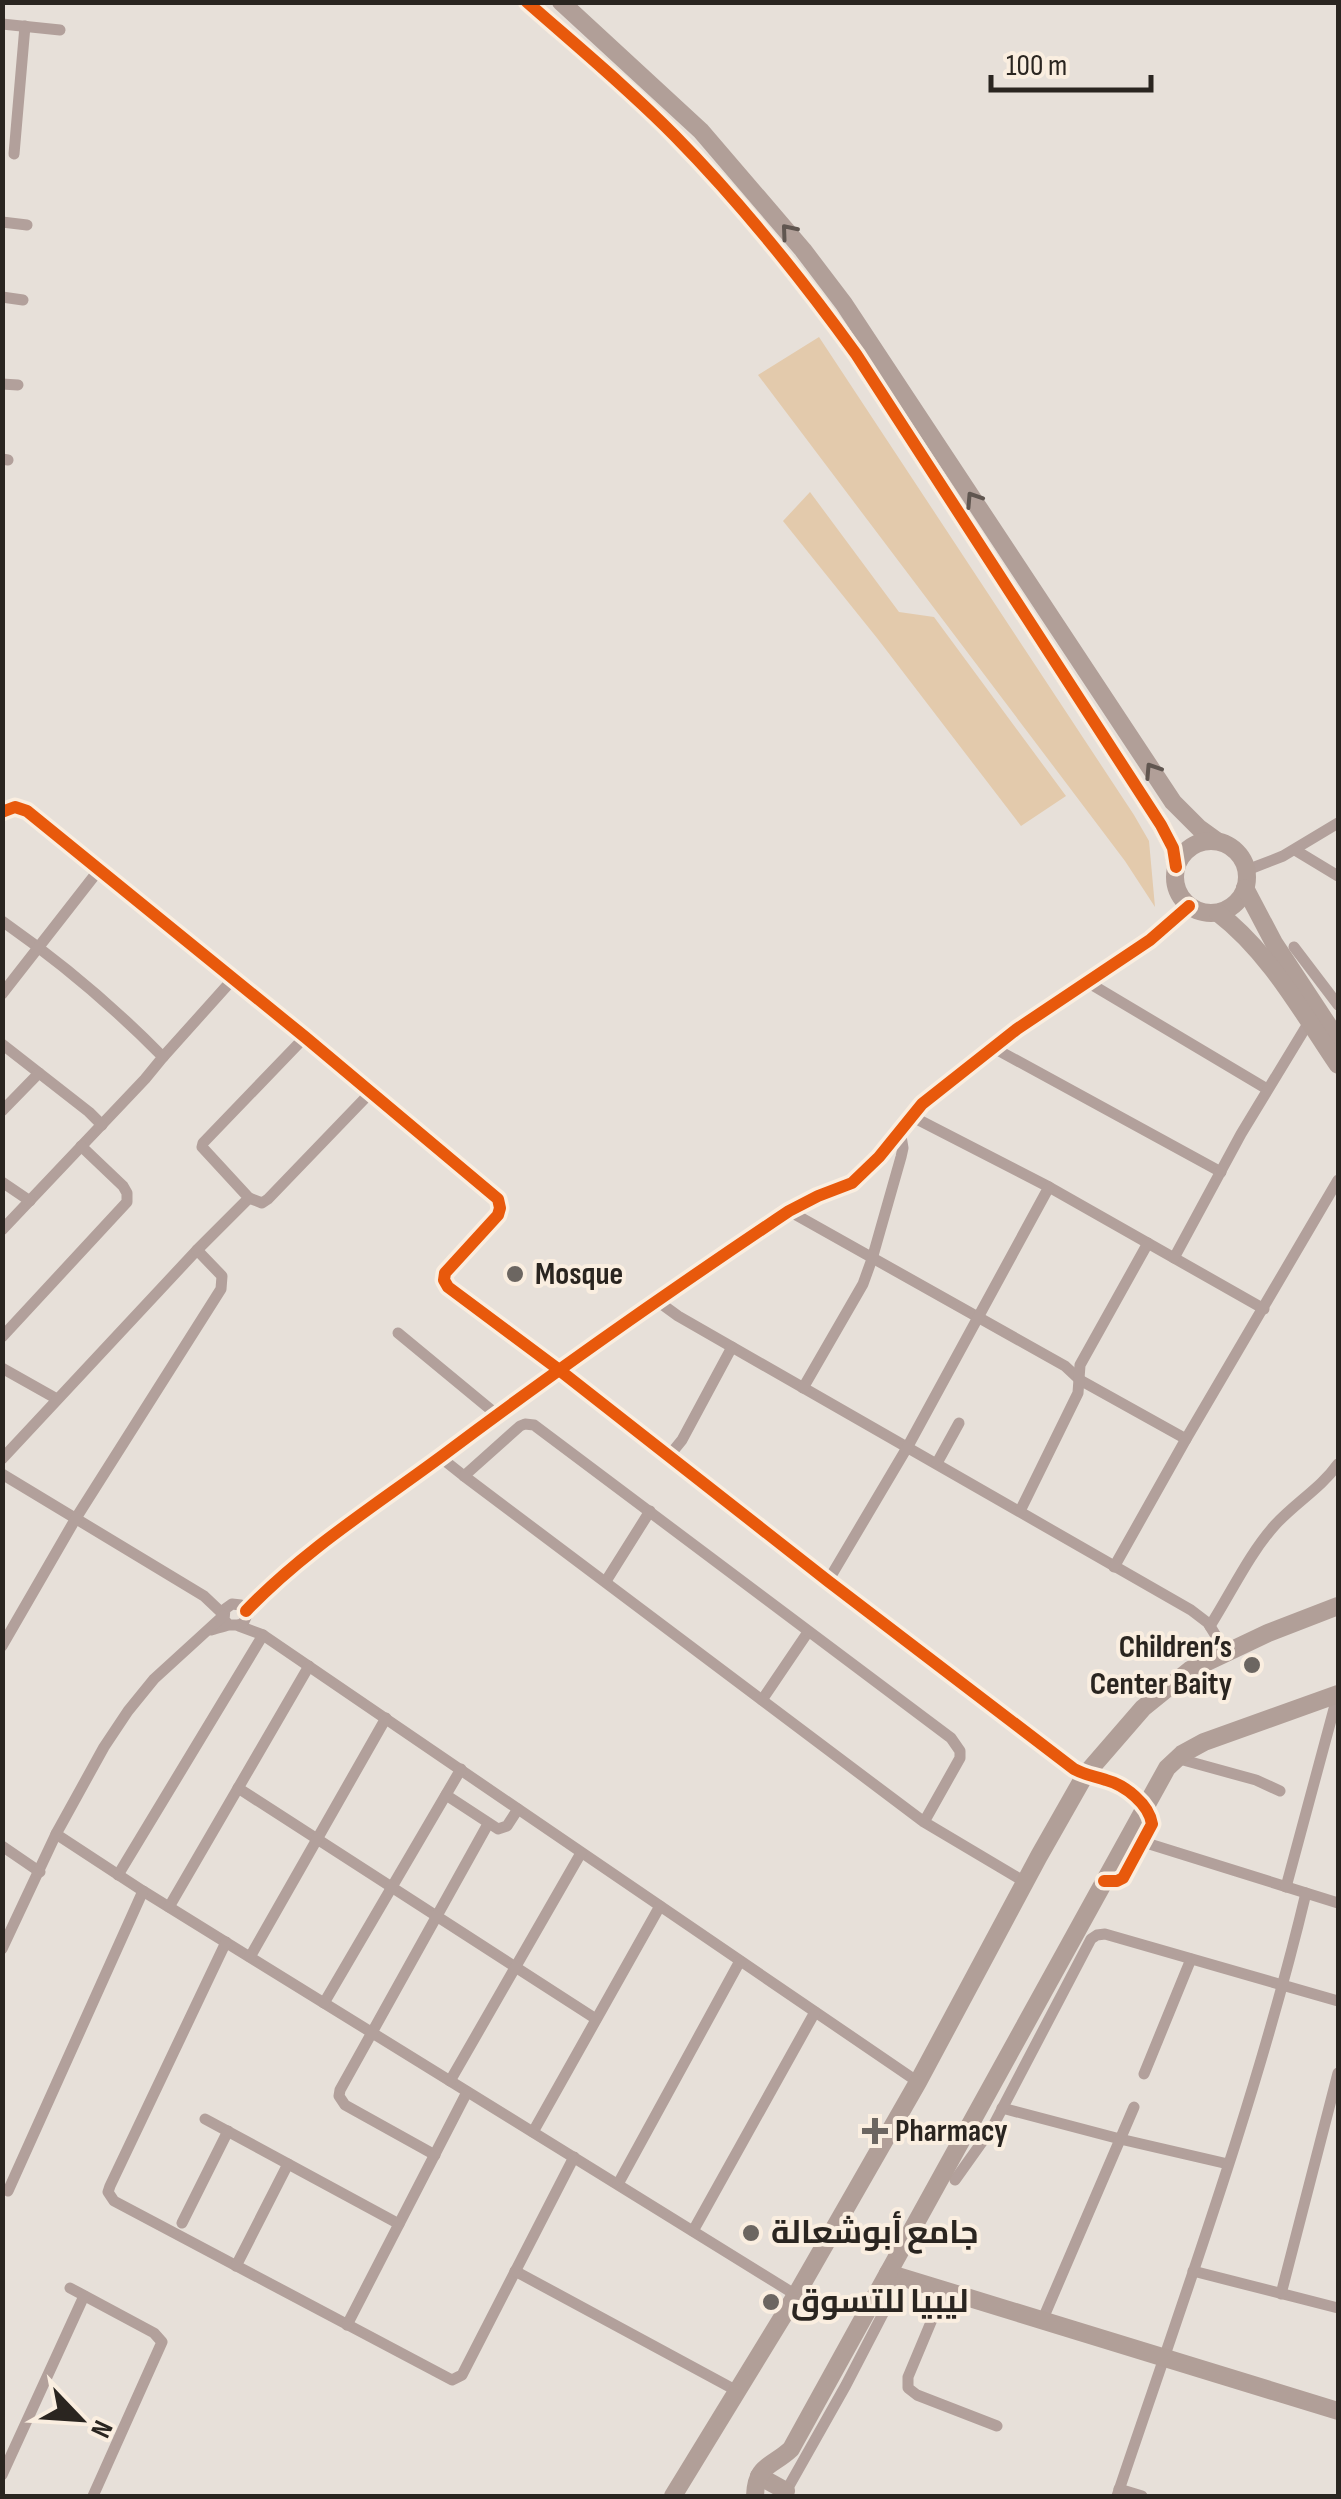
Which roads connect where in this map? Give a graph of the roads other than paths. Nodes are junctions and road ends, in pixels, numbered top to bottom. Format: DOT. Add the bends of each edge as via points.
graph roads {
  1 [pos="527,2"];
  2 [pos="561,2"];
  3 [pos="2,24"];
  4 [pos="25,26"];
  5 [pos="60,30"];
  6 [pos="14,154"];
  7 [pos="2,222"];
  8 [pos="28,225"];
  9 [pos="2,297"];
  10 [pos="23,300"];
  11 [pos="2,384"];
  12 [pos="18,386"];
  13 [pos="2,812"];
  14 [pos="1338,823"];
  15 [pos="1217,841"];
  16 [pos="1295,850"];
  17 [pos="1176,868"];
  18 [pos="98,870"];
  19 [pos="1338,876"];
  20 [pos="1246,879"];
  21 [pos="1189,906"];
  22 [pos="1218,912"];
  23 [pos="2,920"];
  24 [pos="38,946"];
  25 [pos="1294,947"];
  26 [pos="232,979"];
  27 [pos="1088,983"];
  28 [pos="2,994"];
  29 [pos="1336,996"];
  30 [pos="1309,1022"];
  31 [pos="305,1038"];
  32 [pos="1338,1040"];
  33 [pos="2,1044"];
  34 [pos="992,1047"];
  35 [pos="163,1057"];
  36 [pos="1338,1065"];
  37 [pos="39,1073"];
  38 [pos="1267,1089"];
  39 [pos="370,1092"];
  40 [pos="2,1111"];
  41 [pos="911,1116"];
  42 [pos="102,1125"];
  43 [pos="900,1130"];
  44 [pos="81,1146"];
  45 [pos="1221,1172"];
  46 [pos="1338,1180"];
  47 [pos="2,1182"];
  48 [pos="1049,1187"];
  49 [pos="249,1198"];
  50 [pos="30,1201"];
  51 [pos="789,1211"];
  52 [pos="2,1230"];
  53 [pos="1148,1243"];
  54 [pos="197,1250"];
  55 [pos="1174,1258"];
  56 [pos="872,1259"];
  57 [pos="656,1300"];
  58 [pos="1264,1309"];
  59 [pos="979,1317"];
  60 [pos="398,1334"];
  61 [pos="2,1338"];
  62 [pos="732,1347"];
  63 [pos="2,1368"];
  64 [pos="558,1369"];
  65 [pos="1080,1380"];
  66 [pos="803,1388"];
  67 [pos="57,1399"];
  68 [pos="496,1414"];
  69 [pos="959,1423"];
  70 [pos="1186,1439"];
  71 [pos="908,1446"];
  72 [pos="669,1456"];
  73 [pos="440,1458"];
  74 [pos="2,1459"];
  75 [pos="937,1463"];
  76 [pos="1338,1464"];
  77 [pos="2,1474"];
  78 [pos="464,1476"];
  79 [pos="650,1511"];
  80 [pos="1020,1511"];
  81 [pos="76,1518"];
  82 [pos="1114,1566"];
  83 [pos="606,1581"];
  84 [pos="828,1581"];
  85 [pos="1338,1606"];
  86 [pos="235,1614"];
  87 [pos="1338,1616"];
  88 [pos="1210,1626"];
  89 [pos="808,1632"];
  90 [pos="263,1634"];
  91 [pos="2,1646"];
  92 [pos="1226,1652"];
  93 [pos="308,1666"];
  94 [pos="1178,1681"];
  95 [pos="1338,1694"];
  96 [pos="762,1700"];
  97 [pos="386,1718"];
  98 [pos="1176,1758"];
  99 [pos="460,1769"];
  100 [pos="1085,1775"];
  101 [pos="238,1788"];
  102 [pos="1280,1791"];
  103 [pos="446,1795"];
  104 [pos="518,1808"];
  105 [pos="1145,1808"];
  106 [pos="924,1822"];
  107 [pos="488,1824"];
  108 [pos="56,1834"];
  109 [pos="317,1839"];
  110 [pos="1143,1842"];
  111 [pos="2,1846"];
  112 [pos="581,1853"];
  113 [pos="40,1872"];
  114 [pos="118,1875"];
  115 [pos="1104,1881"];
  116 [pos="1025,1882"];
  117 [pos="392,1887"];
  118 [pos="1286,1887"];
  119 [pos="143,1891"];
  120 [pos="1306,1893"];
  121 [pos="1338,1903"];
  122 [pos="660,1906"];
  123 [pos="169,1907"];
  124 [pos="436,1916"];
  125 [pos="226,1942"];
  126 [pos="2,1949"];
  127 [pos="250,1957"];
  128 [pos="1191,1959"];
  129 [pos="740,1961"];
  130 [pos="516,1967"];
  131 [pos="1284,1986"];
  132 [pos="1338,2002"];
  133 [pos="324,2003"];
  134 [pos="815,2012"];
  135 [pos="596,2019"];
  136 [pos="371,2032"];
  137 [pos="1338,2073"];
  138 [pos="1144,2074"];
  139 [pos="450,2080"];
  140 [pos="918,2082"];
  141 [pos="467,2092"];
  142 [pos="1134,2107"];
  143 [pos="1002,2108"];
  144 [pos="1333,2118"];
  145 [pos="205,2119"];
  146 [pos="967,2130"];
  147 [pos="228,2132"];
  148 [pos="532,2132"];
  149 [pos="985,2138"];
  150 [pos="1120,2139"];
  151 [pos="434,2155"];
  152 [pos="574,2157"];
  153 [pos="288,2164"];
  154 [pos="1228,2164"];
  155 [pos="955,2180"];
  156 [pos="618,2184"];
  157 [pos="8,2191"];
  158 [pos="182,2223"];
  159 [pos="399,2224"];
  160 [pos="693,2231"];
  161 [pos="236,2266"];
  162 [pos="516,2271"];
  163 [pos="1194,2271"];
  164 [pos="896,2275"];
  165 [pos="70,2288"];
  166 [pos="944,2291"];
  167 [pos="1281,2294"];
  168 [pos="796,2295"];
  169 [pos="84,2296"];
  170 [pos="1338,2308"];
  171 [pos="1042,2321"];
  172 [pos="347,2325"];
  173 [pos="1164,2357"];
  174 [pos="739,2392"];
  175 [pos="1338,2411"];
  176 [pos="997,2426"];
  177 [pos="2,2475"];
  178 [pos="758,2476"];
  179 [pos="1118,2493"];
  180 [pos="784,2494"];
  181 [pos="93,2496"];
  182 [pos="674,2496"];
  183 [pos="755,2496"];
  184 [pos="1142,2496"];
  1 -- 17 [label="street" via="674,135 821,306 1161,824"];
  15 -- 2 [label="street, one-way" via="1173,802 803,250 702,131"];
  3 -- 4 [label="street"];
  4 -- 5 [label="street"];
  4 -- 6 [label="street"];
  7 -- 8 [label="street"];
  9 -- 10 [label="street"];
  11 -- 12 [label="street"];
  13 -- 18 [label="street" via="27,811"];
  14 -- 16 [label="street"];
  15 -- 17 [label="street" via="1187,850"];
  15 -- 20 [label="street" via="1240,854"];
  16 -- 19 [label="street"];
  16 -- 20 [label="street"];
  17 -- 21 [label="street" via="1177,889"];
  18 -- 24 [label="street"];
  18 -- 26 [label="street"];
  20 -- 22 [label="street" via="1232,907"];
  20 -- 32 [label="street" via="1274,944"];
  21 -- 22 [label="street"];
  21 -- 27 [label="street"];
  22 -- 30 [label="street" via="1251,942"];
  23 -- 24 [label="street"];
  24 -- 28 [label="street"];
  24 -- 35 [label="street"];
  25 -- 29 [label="street"];
  26 -- 31 [label="street"];
  26 -- 35 [label="street"];
  27 -- 34 [label="street"];
  27 -- 38 [label="street"];
  30 -- 36 [label="street"];
  30 -- 38 [label="street"];
  31 -- 39 [label="street"];
  31 -- 49 [label="street" via="202,1147"];
  33 -- 37 [label="street"];
  34 -- 41 [label="street"];
  34 -- 45 [label="street"];
  35 -- 42 [label="street"];
  37 -- 40 [label="street"];
  37 -- 42 [label="street"];
  38 -- 45 [label="street"];
  39 -- 49 [label="street" via="268,1199"];
  39 -- 64 [label="street" via="498,1199 498,1215 444,1282"];
  41 -- 43 [label="street"];
  41 -- 48 [label="street"];
  42 -- 44 [label="street"];
  43 -- 51 [label="street" via="852,1184"];
  43 -- 56 [label="street" via="901,1158"];
  44 -- 50 [label="street"];
  44 -- 61 [label="street" via="123,1186 127,1202"];
  45 -- 55 [label="street"];
  46 -- 58 [label="street"];
  47 -- 50 [label="street"];
  48 -- 53 [label="street"];
  48 -- 59 [label="street"];
  49 -- 54 [label="street"];
  50 -- 52 [label="street"];
  51 -- 56 [label="street"];
  51 -- 57 [label="street"];
  53 -- 55 [label="street"];
  53 -- 65 [label="street" via="1080,1366"];
  54 -- 67 [label="street"];
  54 -- 81 [label="street" via="222,1276 222,1288"];
  55 -- 58 [label="street"];
  56 -- 59 [label="street"];
  56 -- 66 [label="street"];
  57 -- 62 [label="street"];
  57 -- 64 [label="street"];
  58 -- 70 [label="street"];
  59 -- 65 [label="street"];
  59 -- 71 [label="street"];
  60 -- 68 [label="street"];
  62 -- 66 [label="street"];
  62 -- 72 [label="street"];
  63 -- 67 [label="street"];
  64 -- 68 [label="street"];
  64 -- 72 [label="street"];
  65 -- 70 [label="street"];
  65 -- 80 [label="street"];
  66 -- 71 [label="street"];
  67 -- 74 [label="street"];
  68 -- 73 [label="street"];
  69 -- 75 [label="street"];
  70 -- 82 [label="street"];
  71 -- 75 [label="street"];
  71 -- 84 [label="street"];
  72 -- 84 [label="street"];
  73 -- 78 [label="street"];
  73 -- 86 [label="street"];
  75 -- 80 [label="street"];
  76 -- 88 [label="street" via="1264,1539"];
  77 -- 81 [label="street"];
  78 -- 79 [label="street" via="530,1424"];
  78 -- 83 [label="street"];
  79 -- 83 [label="street"];
  79 -- 89 [label="street"];
  80 -- 82 [label="street"];
  81 -- 86 [label="street"];
  81 -- 91 [label="street"];
  82 -- 88 [label="street"];
  83 -- 96 [label="street"];
  84 -- 100 [label="street"];
  85 -- 92 [label="street"];
  86 -- 90 [label="street"];
  86 -- 108 [label="street" via="154,1679 104,1747"];
  87 -- 94 [label="street"];
  88 -- 92 [label="street"];
  89 -- 96 [label="street"];
  89 -- 106 [label="street" via="956,1743 958,1766"];
  90 -- 93 [label="street"];
  90 -- 114 [label="street"];
  92 -- 94 [label="street"];
  93 -- 97 [label="street"];
  93 -- 101 [label="street"];
  94 -- 100 [label="street" via="1143,1708"];
  95 -- 98 [label="street"];
  95 -- 118 [label="street"];
  96 -- 106 [label="street"];
  97 -- 99 [label="street"];
  97 -- 109 [label="street"];
  98 -- 102 [label="street"];
  98 -- 105 [label="street"];
  99 -- 103 [label="street"];
  99 -- 104 [label="street"];
  100 -- 105 [label="street" via="1120,1786"];
  100 -- 116 [label="street"];
  101 -- 109 [label="street"];
  101 -- 123 [label="street"];
  103 -- 107 [label="street"];
  103 -- 117 [label="street"];
  104 -- 107 [label="street" via="504,1828"];
  104 -- 112 [label="street"];
  105 -- 110 [label="street" via="1152,1821"];
  105 -- 115 [label="street"];
  106 -- 116 [label="street"];
  107 -- 124 [label="street"];
  108 -- 113 [label="street"];
  108 -- 114 [label="street"];
  109 -- 117 [label="street"];
  109 -- 127 [label="street"];
  110 -- 115 [label="street" via="1123,1878"];
  110 -- 118 [label="street"];
  111 -- 113 [label="street"];
  112 -- 122 [label="street"];
  112 -- 130 [label="street"];
  113 -- 126 [label="street"];
  114 -- 119 [label="street"];
  115 -- 146 [label="street"];
  116 -- 140 [label="street"];
  117 -- 124 [label="street"];
  117 -- 133 [label="street"];
  118 -- 120 [label="street"];
  119 -- 123 [label="street"];
  119 -- 157 [label="street"];
  120 -- 121 [label="street"];
  120 -- 131 [label="street"];
  122 -- 129 [label="street"];
  122 -- 135 [label="street"];
  123 -- 125 [label="street"];
  124 -- 130 [label="street"];
  124 -- 136 [label="street"];
  125 -- 127 [label="street"];
  125 -- 161 [label="street" via="108,2192"];
  127 -- 133 [label="street"];
  128 -- 131 [label="street"];
  128 -- 138 [label="street"];
  128 -- 143 [label="street" via="1094,1936"];
  129 -- 134 [label="street"];
  129 -- 156 [label="street"];
  130 -- 135 [label="street"];
  130 -- 139 [label="street"];
  131 -- 132 [label="street"];
  131 -- 154 [label="street"];
  133 -- 136 [label="street"];
  134 -- 140 [label="street"];
  134 -- 160 [label="street"];
  135 -- 148 [label="street"];
  136 -- 139 [label="street"];
  136 -- 151 [label="street" via="340,2101"];
  137 -- 144 [label="street"];
  139 -- 141 [label="street"];
  140 -- 168 [label="street"];
  141 -- 148 [label="street"];
  141 -- 151 [label="street"];
  142 -- 150 [label="street"];
  143 -- 149 [label="street"];
  143 -- 150 [label="street"];
  144 -- 167 [label="street"];
  145 -- 147 [label="street"];
  146 -- 149 [label="street"];
  146 -- 164 [label="street"];
  147 -- 153 [label="street"];
  147 -- 158 [label="street"];
  148 -- 152 [label="street"];
  149 -- 155 [label="street"];
  150 -- 154 [label="street"];
  150 -- 171 [label="street"];
  151 -- 159 [label="street"];
  152 -- 156 [label="street"];
  152 -- 162 [label="street"];
  153 -- 159 [label="street"];
  153 -- 161 [label="street"];
  154 -- 163 [label="street"];
  156 -- 160 [label="street"];
  159 -- 172 [label="street"];
  160 -- 168 [label="street"];
  161 -- 172 [label="street"];
  162 -- 172 [label="street" via="458,2379"];
  162 -- 174 [label="street"];
  163 -- 167 [label="street"];
  163 -- 173 [label="street"];
  164 -- 166 [label="street"];
  164 -- 178 [label="street" via="791,2449"];
  164 -- 180 [label="street"];
  165 -- 169 [label="street"];
  166 -- 171 [label="street"];
  166 -- 176 [label="street" via="908,2388"];
  167 -- 170 [label="street"];
  168 -- 174 [label="street"];
  169 -- 177 [label="street"];
  169 -- 181 [label="street" via="162,2342"];
  171 -- 173 [label="street"];
  173 -- 175 [label="street"];
  173 -- 179 [label="street"];
  174 -- 182 [label="street"];
  178 -- 180 [label="street"];
  178 -- 183 [label="street"];
  179 -- 184 [label="street"];
}
